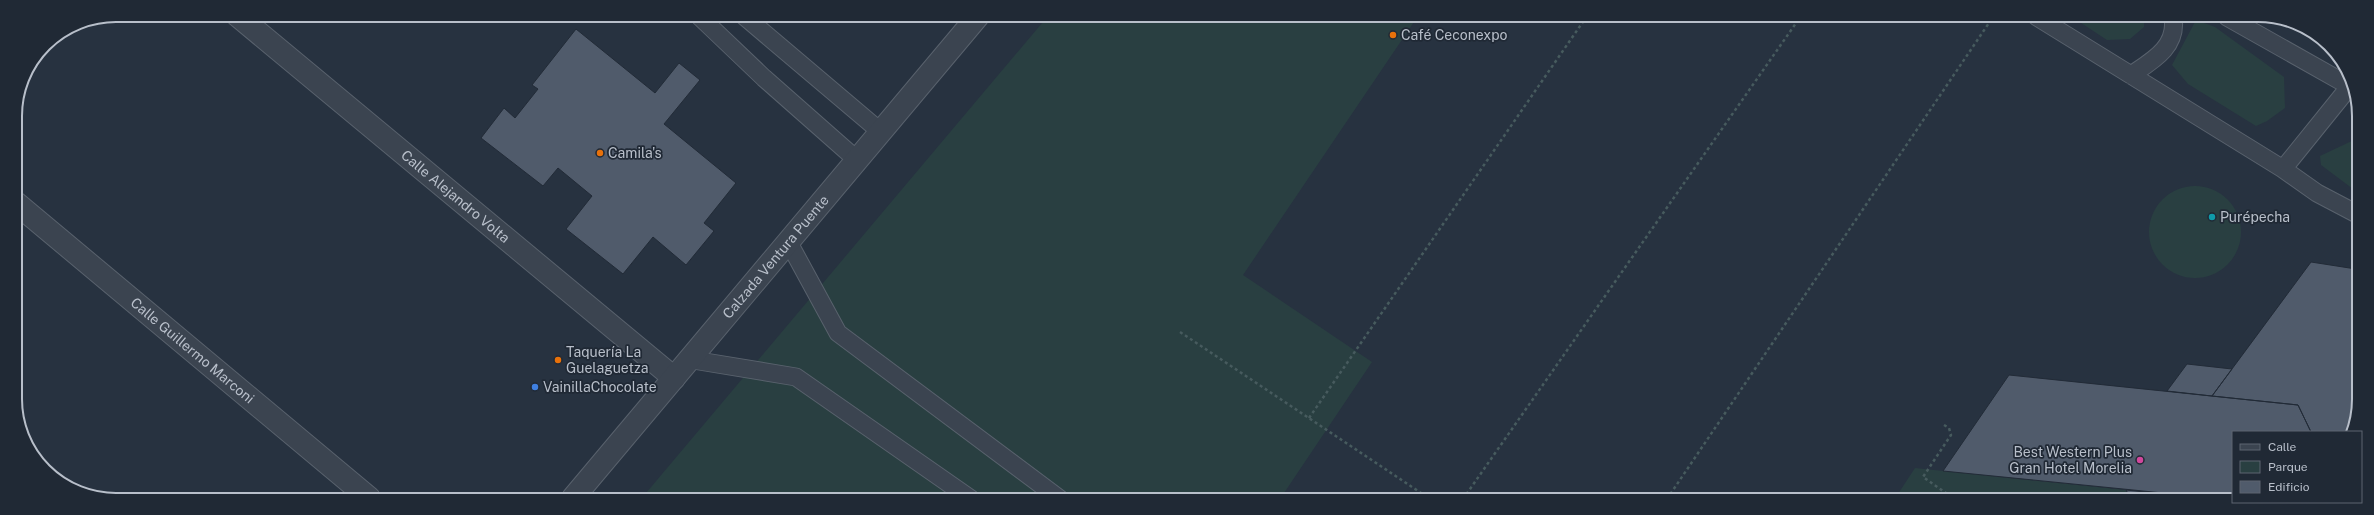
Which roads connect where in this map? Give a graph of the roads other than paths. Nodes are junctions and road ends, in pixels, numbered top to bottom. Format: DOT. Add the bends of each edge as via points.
graph roads {
  1 [pos="246,22"];
  2 [pos="705,22"];
  3 [pos="751,22"];
  4 [pos="973,22"];
  5 [pos="2045,22"];
  6 [pos="2174,22"];
  7 [pos="2236,22"];
  8 [pos="2130,75"];
  9 [pos="2346,84"];
  10 [pos="2348,90"];
  11 [pos="880,132"];
  12 [pos="857,160"];
  13 [pos="2283,169"];
  14 [pos="22,209"];
  15 [pos="2352,211"];
  16 [pos="794,235"];
  17 [pos="681,371"];
  18 [pos="363,493"];
  19 [pos="577,493"];
  20 [pos="962,493"];
  21 [pos="1052,493"];
  1 -- 17 [label="street, Calle Alejandro Volta"];
  2 -- 12 [label="lane"];
  3 -- 11 [label="lane"];
  4 -- 11 [label="street, Calzada Ventura Puente"];
  5 -- 8 [label="lane"];
  6 -- 8 [label="lane" via="2175,27 2163,53"];
  7 -- 9 [label="lane"];
  8 -- 13 [label="lane"];
  10 -- 13 [label="lane"];
  11 -- 12 [label="street, Calzada Ventura Puente"];
  12 -- 16 [label="street, Calzada Ventura Puente"];
  13 -- 15 [label="lane" via="2317,193"];
  14 -- 18 [label="street, Calle Guillermo Marconi"];
  16 -- 17 [label="street, Calzada Ventura Puente"];
  16 -- 21 [label="lane" via="789,243 838,333"];
  17 -- 19 [label="street, Calzada Ventura Puente"];
  17 -- 20 [label="lane" via="693,360 796,377"];
}
